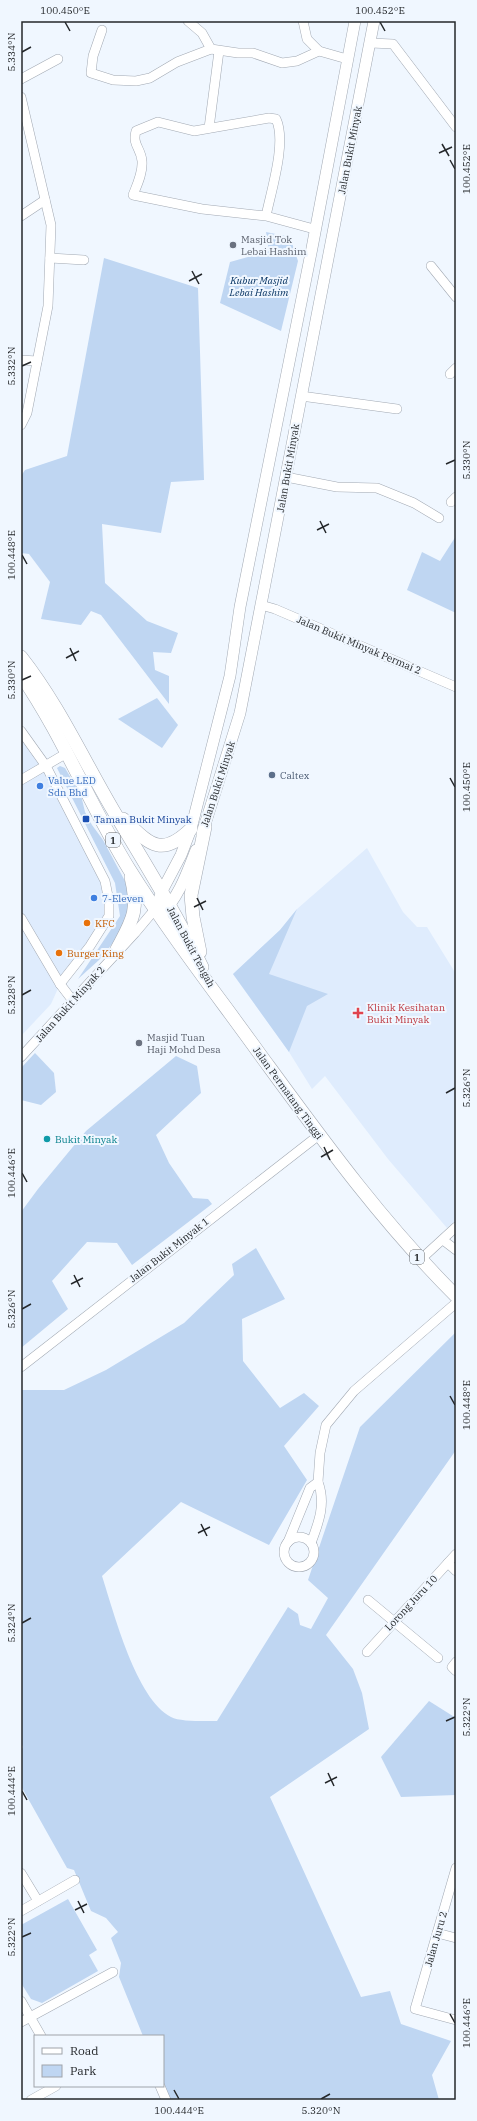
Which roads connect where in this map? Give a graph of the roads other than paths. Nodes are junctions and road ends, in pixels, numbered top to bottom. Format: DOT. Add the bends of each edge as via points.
graph roads {
  1 [pos="188,21"];
  2 [pos="303,21"];
  3 [pos="355,21"];
  4 [pos="374,21"];
  5 [pos="102,30"];
  6 [pos="371,43"];
  7 [pos="215,50"];
  8 [pos="318,51"];
  9 [pos="58,59"];
  10 [pos="347,59"];
  11 [pos="21,79"];
  12 [pos="21,97"];
  13 [pos="456,127"];
  14 [pos="25,128"];
  15 [pos="209,128"];
  16 [pos="45,200"];
  17 [pos="21,216"];
  18 [pos="266,216"];
  19 [pos="314,229"];
  20 [pos="50,258"];
  21 [pos="84,260"];
  22 [pos="431,266"];
  23 [pos="456,297"];
  24 [pos="21,360"];
  25 [pos="37,362"];
  26 [pos="283,393"];
  27 [pos="301,396"];
  28 [pos="397,409"];
  29 [pos="278,418"];
  30 [pos="297,418"];
  31 [pos="21,425"];
  32 [pos="286,477"];
  33 [pos="439,518"];
  34 [pos="261,605"];
  35 [pos="21,657"];
  36 [pos="21,675"];
  37 [pos="456,687"];
  38 [pos="21,731"];
  39 [pos="67,754"];
  40 [pos="46,766"];
  41 [pos="21,780"];
  42 [pos="113,809"];
  43 [pos="205,827"];
  44 [pos="191,829"];
  45 [pos="129,868"];
  46 [pos="162,891"];
  47 [pos="170,906"];
  48 [pos="158,912"];
  49 [pos="21,918"];
  50 [pos="116,953"];
  51 [pos="60,984"];
  52 [pos="217,997"];
  53 [pos="73,1001"];
  54 [pos="21,1057"];
  55 [pos="319,1135"];
  56 [pos="456,1227"];
  57 [pos="443,1240"];
  58 [pos="456,1250"];
  59 [pos="420,1260"];
  60 [pos="456,1296"];
  61 [pos="456,1303"];
  62 [pos="21,1367"];
  63 [pos="318,1482"];
  64 [pos="288,1542"];
  65 [pos="311,1543"];
  66 [pos="456,1554"];
  67 [pos="448,1564"];
  68 [pos="456,1571"];
  69 [pos="368,1600"];
  70 [pos="395,1621"];
  71 [pos="367,1652"];
  72 [pos="438,1658"];
  73 [pos="456,1868"];
  74 [pos="21,1873"];
  75 [pos="76,1880"];
  76 [pos="38,1901"];
  77 [pos="21,1911"];
  78 [pos="437,1933"];
  79 [pos="456,1938"];
  80 [pos="113,1972"];
  81 [pos="21,2001"];
  82 [pos="30,2017"];
  83 [pos="456,2020"];
  84 [pos="21,2022"];
  85 [pos="40,2035"];
  86 [pos="54,2087"];
  87 [pos="160,2087"];
  88 [pos="31,2100"];
  89 [pos="166,2100"];
  1 -- 7 [label="street" via="202,33"];
  2 -- 8 [label="street" via="307,39"];
  3 -- 10 [label="main road, Jalan Bukit Minyak"];
  4 -- 6 [label="main road, Jalan Bukit Minyak"];
  5 -- 7 [label="street" via="90,73 113,80 136,81 150,78 177,62"];
  6 -- 13 [label="street" via="393,44"];
  6 -- 27 [label="main road, Jalan Bukit Minyak"];
  7 -- 8 [label="street" via="253,53 282,63 297,61"];
  7 -- 15 [label="street"];
  8 -- 10 [label="street"];
  9 -- 11 [label="street"];
  10 -- 19 [label="main road, Jalan Bukit Minyak"];
  12 -- 14 [label="street"];
  14 -- 16 [label="street"];
  15 -- 18 [label="street" via="276,119 279,126 277,163"];
  15 -- 18 [label="street" via="194,131 158,122 136,130 133,139 142,160 140,177 133,195 202,209"];
  16 -- 17 [label="street"];
  16 -- 20 [label="street" via="51,225"];
  18 -- 19 [label="street"];
  19 -- 26 [label="main road, Jalan Bukit Minyak"];
  20 -- 21 [label="street"];
  20 -- 25 [label="street" via="48,306"];
  22 -- 23 [label="street"];
  24 -- 25 [label="street"];
  25 -- 31 [label="street" via="27,413"];
  26 -- 27 [label="main road" via="287,399 295,400"];
  26 -- 29 [label="main road, Jalan Bukit Minyak"];
  27 -- 28 [label="street"];
  27 -- 30 [label="main road, Jalan Bukit Minyak"];
  29 -- 30 [label="main road" via="288,413 294,414"];
  29 -- 44 [label="main road, Jalan Bukit Minyak" via="240,607 230,676"];
  30 -- 32 [label="main road, Jalan Bukit Minyak"];
  32 -- 33 [label="street" via="337,487 377,488 414,503"];
  32 -- 34 [label="main road, Jalan Bukit Minyak"];
  34 -- 37 [label="street, Jalan Bukit Minyak Permai 2"];
  34 -- 43 [label="main road, Jalan Bukit Minyak" via="240,713"];
  35 -- 42 [label="highway, Jalan Bukit Tengah / 1" via="48,694"];
  36 -- 39 [label="highway, Jalan Bukit Tengah / 1"];
  38 -- 40 [label="street"];
  39 -- 40 [label="street"];
  39 -- 45 [label="highway, Jalan Bukit Tengah / 1"];
  40 -- 41 [label="street"];
  40 -- 51 [label="street" via="105,881 109,901 109,916 90,946"];
  42 -- 44 [label="highway" via="149,842 160,845 172,844"];
  42 -- 46 [label="highway, Jalan Bukit Tengah / 1"];
  43 -- 47 [label="main road, Jalan Bukit Minyak" via="183,883"];
  43 -- 52 [label="highway" via="191,895 200,952"];
  44 -- 46 [label="main road, Jalan Bukit Minyak"];
  45 -- 48 [label="highway, Jalan Bukit Tengah / 1"];
  45 -- 50 [label="highway" via="136,897 135,912"];
  46 -- 47 [label="highway, Jalan Bukit Tengah / 1"];
  46 -- 48 [label="main road, Jalan Bukit Minyak"];
  47 -- 48 [label="main road, Jalan Bukit Minyak"];
  47 -- 52 [label="highway, Jalan Bukit Tengah / 1"];
  48 -- 50 [label="street, Jalan Bukit Minyak 2"];
  48 -- 52 [label="highway, Jalan Bukit Tengah / 1"];
  49 -- 51 [label="street"];
  50 -- 53 [label="street, Jalan Bukit Minyak 2"];
  51 -- 53 [label="street"];
  52 -- 55 [label="highway, Jalan Permatang Tinggi / 1"];
  53 -- 54 [label="street, Jalan Bukit Minyak 2"];
  55 -- 59 [label="highway, Jalan Permatang Tinggi / 1" via="369,1201"];
  55 -- 62 [label="street, Jalan Bukit Minyak 1"];
  56 -- 57 [label="street"];
  57 -- 58 [label="street"];
  57 -- 59 [label="street"];
  59 -- 60 [label="highway, Jalan Permatang Tinggi / 1"];
  61 -- 63 [label="street" via="354,1391 326,1425 320,1453"];
  63 -- 64 [label="street" via="310,1488"];
  63 -- 65 [label="street" via="321,1492 321,1517"];
  64 -- 65 [label="street" via="297,1537 307,1539"];
  64 -- 65 [label="street" via="284,1549 285,1559 297,1567 307,1565 314,1557"];
  66 -- 67 [label="street, Lorong Juru 10"];
  67 -- 68 [label="street"];
  67 -- 70 [label="street, Lorong Juru 10"];
  69 -- 70 [label="street"];
  70 -- 71 [label="street, Lorong Juru 10"];
  70 -- 72 [label="street"];
  73 -- 78 [label="street, Jalan Juru 2"];
  74 -- 76 [label="street"];
  75 -- 76 [label="street"];
  76 -- 77 [label="street"];
  78 -- 79 [label="street"];
  78 -- 83 [label="street, Jalan Juru 2" via="415,2009"];
  80 -- 82 [label="street"];
  81 -- 82 [label="street"];
  82 -- 84 [label="street"];
  82 -- 85 [label="street"];
  86 -- 88 [label="street"];
  87 -- 89 [label="street"];
}
